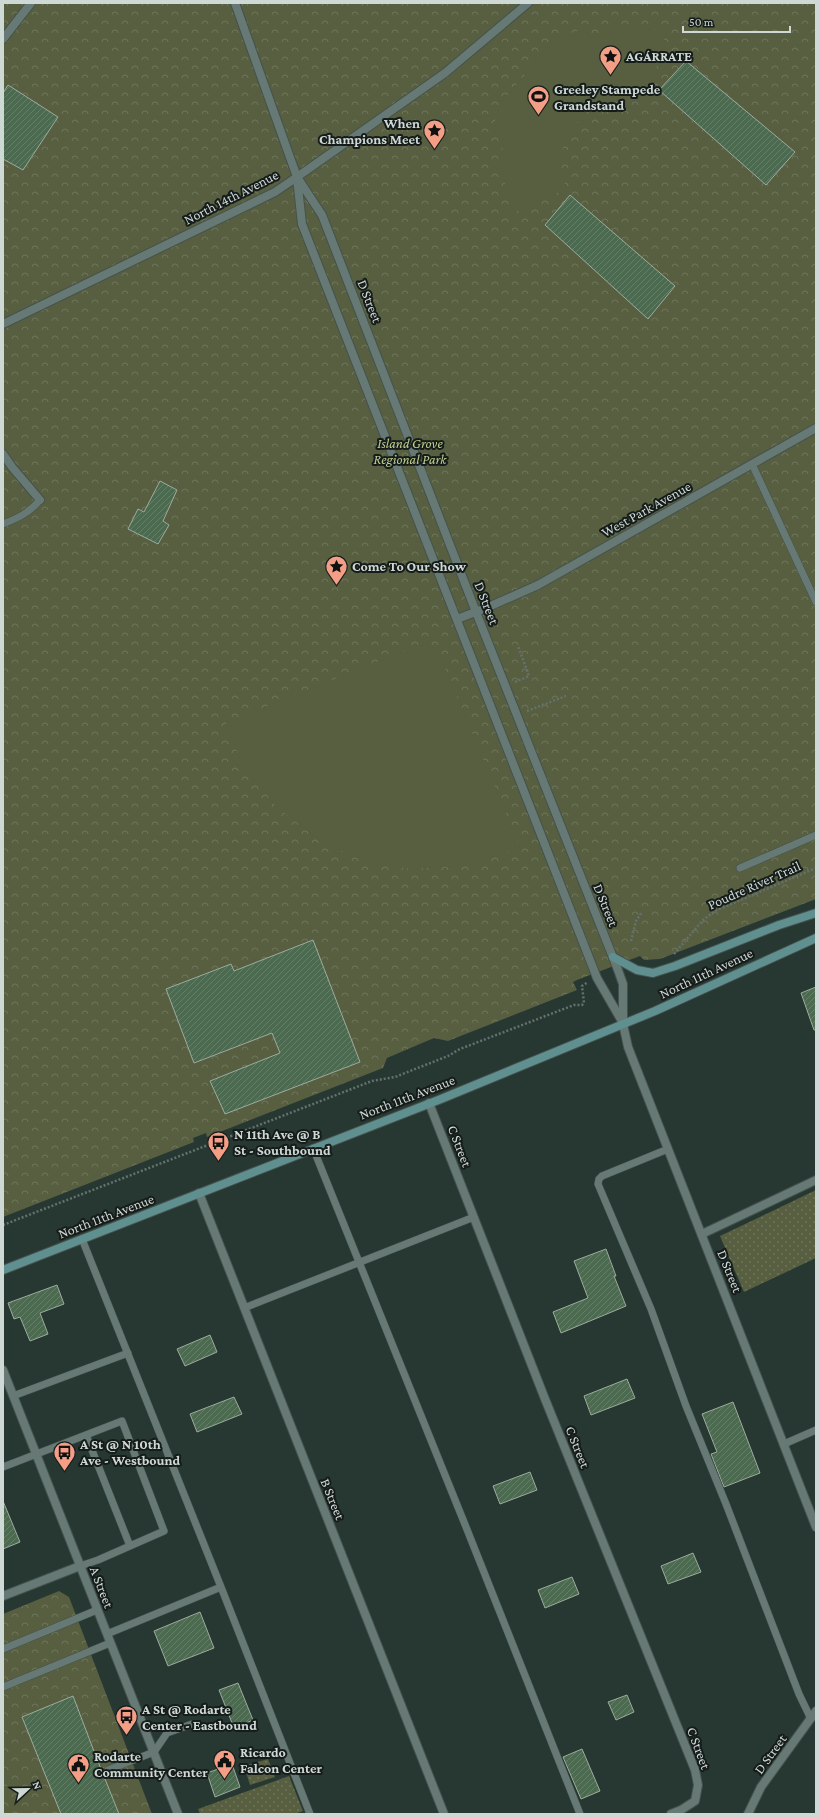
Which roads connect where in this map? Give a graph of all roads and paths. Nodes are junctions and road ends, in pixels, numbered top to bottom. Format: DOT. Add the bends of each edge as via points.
graph roads {
  1 [pos="32,3"];
  2 [pos="235,3"];
  3 [pos="528,3"];
  4 [pos="4,36"];
  5 [pos="297,176"];
  6 [pos="3,324"];
  7 [pos="816,428"];
  8 [pos="3,454"];
  9 [pos="752,464"];
  10 [pos="40,500"];
  11 [pos="3,524"];
  12 [pos="816,602"];
  13 [pos="476,612"];
  14 [pos="457,619"];
  15 [pos="518,646"];
  16 [pos="515,682"];
  17 [pos="566,696"];
  18 [pos="527,711"];
  19 [pos="816,835"];
  20 [pos="740,868"];
  21 [pos="816,868"];
  22 [pos="642,912"];
  23 [pos="816,913"];
  24 [pos="816,938"];
  25 [pos="630,941"];
  26 [pos="613,957"];
  27 [pos="671,958"];
  28 [pos="587,983"];
  29 [pos="624,1024"];
  30 [pos="429,1103"];
  31 [pos="312,1148"];
  32 [pos="668,1149"];
  33 [pos="816,1180"];
  34 [pos="199,1193"];
  35 [pos="474,1217"];
  36 [pos="3,1226"];
  37 [pos="702,1234"];
  38 [pos="82,1239"];
  39 [pos="359,1263"];
  40 [pos="3,1270"];
  41 [pos="244,1308"];
  42 [pos="128,1353"];
  43 [pos="3,1370"];
  44 [pos="13,1396"];
  45 [pos="816,1430"];
  46 [pos="86,1435"];
  47 [pos="784,1444"];
  48 [pos="36,1454"];
  49 [pos="3,1467"];
  50 [pos="816,1527"];
  51 [pos="130,1546"];
  52 [pos="80,1566"];
  53 [pos="221,1587"];
  54 [pos="3,1596"];
  55 [pos="97,1610"];
  56 [pos="107,1634"];
  57 [pos="110,1643"];
  58 [pos="3,1649"];
  59 [pos="3,1687"];
  60 [pos="816,1711"];
  61 [pos="814,1720"];
  62 [pos="192,1724"];
  63 [pos="154,1752"];
  64 [pos="108,1770"];
  65 [pos="178,1814"];
  66 [pos="310,1814"];
  67 [pos="444,1814"];
  68 [pos="580,1814"];
  69 [pos="672,1814"];
  70 [pos="748,1814"];
  1 -- 4 [label="street"];
  2 -- 5 [label="street, D Street"];
  3 -- 5 [label="street, North 14th Avenue" via="445,73"];
  5 -- 6 [label="street, North 14th Avenue" via="275,192"];
  5 -- 13 [label="street, D Street" via="322,215"];
  5 -- 14 [label="street, D Street" via="302,224"];
  7 -- 9 [label="street, West Park Avenue"];
  8 -- 10 [label="street"];
  9 -- 12 [label="lane"];
  9 -- 13 [label="street, West Park Avenue" via="538,585"];
  10 -- 11 [label="lane" via="26,514"];
  13 -- 14 [label="street, West Park Avenue"];
  13 -- 26 [label="street, D Street"];
  14 -- 29 [label="street, D Street" via="597,978"];
  15 -- 16 [label="path" via="529,676"];
  17 -- 18 [label="path"];
  19 -- 20 [label="lane"];
  21 -- 27 [label="path, Poudre River Trail" via="717,910 704,919"];
  22 -- 25 [label="path" via="636,921"];
  23 -- 26 [label="main road" via="653,972 637,970"];
  24 -- 29 [label="main road, North 11th Avenue"];
  26 -- 29 [label="street, D Street" via="623,984"];
  28 -- 36 [label="path" via="582,986 582,1004 574,1004 395,1077 372,1081"];
  29 -- 30 [label="main road, North 11th Avenue"];
  29 -- 32 [label="street, D Street" via="628,1047"];
  30 -- 31 [label="main road, North 11th Avenue"];
  30 -- 35 [label="street, C Street"];
  31 -- 34 [label="main road, North 11th Avenue"];
  31 -- 39 [label="lane"];
  32 -- 37 [label="street, D Street"];
  32 -- 61 [label="lane" via="602,1176 598,1184 651,1309 686,1406 799,1694"];
  33 -- 37 [label="street"];
  34 -- 38 [label="main road, North 11th Avenue"];
  34 -- 41 [label="street, B Street"];
  35 -- 39 [label="lane"];
  35 -- 69 [label="street, C Street" via="695,1770 698,1786 694,1801"];
  37 -- 47 [label="street, D Street"];
  38 -- 40 [label="main road, North 11th Avenue"];
  38 -- 42 [label="lane"];
  39 -- 41 [label="lane"];
  39 -- 68 [label="lane"];
  41 -- 67 [label="street, B Street"];
  42 -- 44 [label="lane"];
  42 -- 53 [label="lane"];
  43 -- 44 [label="street, A Street"];
  44 -- 48 [label="street, A Street"];
  45 -- 47 [label="lane"];
  46 -- 48 [label="lane"];
  46 -- 51 [label="lane"];
  46 -- 51 [label="lane" via="122,1421 164,1531"];
  47 -- 50 [label="street, D Street"];
  48 -- 49 [label="lane"];
  48 -- 52 [label="street, A Street"];
  51 -- 52 [label="lane"];
  52 -- 54 [label="street"];
  52 -- 55 [label="street, A Street"];
  53 -- 56 [label="lane"];
  53 -- 66 [label="lane"];
  55 -- 56 [label="street, A Street"];
  55 -- 58 [label="lane"];
  56 -- 57 [label="street, A Street"];
  57 -- 59 [label="lane"];
  57 -- 63 [label="street, A Street"];
  60 -- 61 [label="street, D Street"];
  61 -- 70 [label="street, D Street" via="761,1787"];
  62 -- 63 [label="lane" via="167,1733"];
  63 -- 64 [label="lane"];
  63 -- 65 [label="street, A Street"];
}
